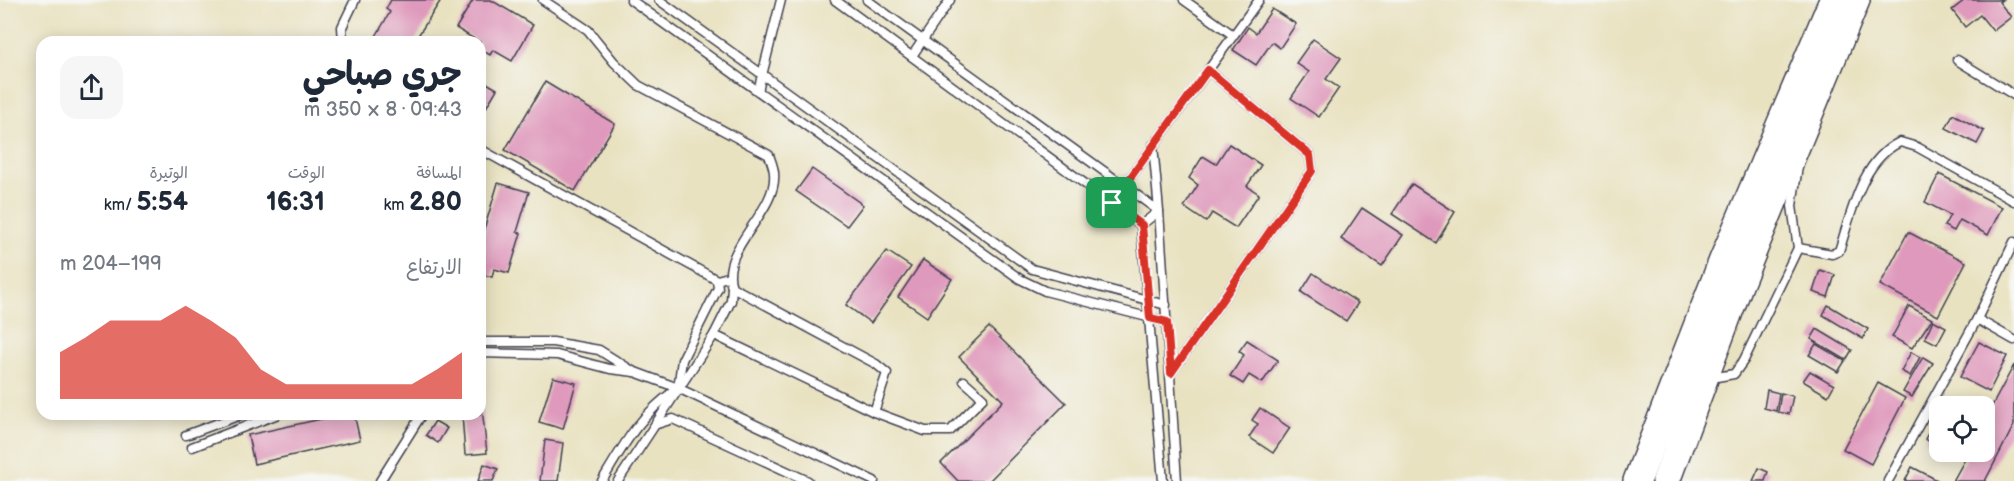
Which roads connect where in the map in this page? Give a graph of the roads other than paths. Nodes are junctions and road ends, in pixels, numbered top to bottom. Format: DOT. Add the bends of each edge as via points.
graph roads {
  1 [pos="355,0"];
  2 [pos="543,0"];
  3 [pos="631,0"];
  4 [pos="659,0"];
  5 [pos="781,0"];
  6 [pos="867,0"];
  7 [pos="950,0"];
  8 [pos="1184,0"];
  9 [pos="1259,0"];
  10 [pos="1833,0"];
  11 [pos="1862,0"];
  12 [pos="841,2"];
  13 [pos="1852,12"];
  14 [pos="1233,35"];
  15 [pos="343,36"];
  16 [pos="922,40"];
  17 [pos="912,56"];
  18 [pos="1957,60"];
  19 [pos="1208,70"];
  20 [pos="762,74"];
  21 [pos="758,91"];
  22 [pos="2014,95"];
  23 [pos="1153,145"];
  24 [pos="1795,151"];
  25 [pos="486,152"];
  26 [pos="1124,186"];
  27 [pos="2014,201"];
  28 [pos="1112,203"];
  29 [pos="1158,211"];
  30 [pos="1142,225"];
  31 [pos="2014,242"];
  32 [pos="1798,248"];
  33 [pos="728,277"];
  34 [pos="717,280"];
  35 [pos="732,287"];
  36 [pos="1148,300"];
  37 [pos="1166,305"];
  38 [pos="1150,318"];
  39 [pos="1977,319"];
  40 [pos="1167,322"];
  41 [pos="714,335"];
  42 [pos="2014,340"];
  43 [pos="486,342"];
  44 [pos="486,353"];
  45 [pos="635,372"];
  46 [pos="1171,373"];
  47 [pos="1704,380"];
  48 [pos="964,381"];
  49 [pos="678,388"];
  50 [pos="874,412"];
  51 [pos="227,420"];
  52 [pos="259,420"];
  53 [pos="418,420"];
  54 [pos="657,423"];
  55 [pos="186,435"];
  56 [pos="192,447"];
  57 [pos="380,481"];
  58 [pos="602,481"];
  59 [pos="618,481"];
  60 [pos="808,481"];
  61 [pos="874,481"];
  62 [pos="1162,481"];
  63 [pos="1177,481"];
  64 [pos="1636,481"];
  65 [pos="1666,481"];
  66 [pos="1888,481"];
  1 -- 15 [label="lane" via="342,27"];
  2 -- 33 [label="lane" via="588,30 638,85 769,155 774,174 772,191 732,261"];
  3 -- 21 [label="lane"];
  4 -- 20 [label="lane"];
  5 -- 20 [label="lane"];
  6 -- 16 [label="lane"];
  7 -- 16 [label="lane"];
  8 -- 14 [label="lane"];
  9 -- 14 [label="lane"];
  10 -- 64 [label="highway" via="1723,260"];
  11 -- 13 [label="highway"];
  12 -- 17 [label="lane"];
  13 -- 24 [label="highway"];
  14 -- 19 [label="lane"];
  16 -- 17 [label="lane"];
  16 -- 26 [label="lane"];
  17 -- 28 [label="lane"];
  18 -- 22 [label="lane"];
  19 -- 23 [label="lane"];
  19 -- 46 [label="lane" via="1310,155 1312,171"];
  20 -- 21 [label="lane"];
  20 -- 36 [label="lane" via="1032,269"];
  21 -- 38 [label="lane" via="1020,279 1046,291"];
  23 -- 26 [label="lane"];
  23 -- 29 [label="lane"];
  24 -- 32 [label="lane" via="1799,172 1792,206"];
  24 -- 47 [label="highway"];
  25 -- 34 [label="lane"];
  26 -- 28 [label="lane"];
  26 -- 29 [label="lane"];
  27 -- 32 [label="lane" via="1917,147 1900,142 1885,149 1866,174 1839,251 1832,254"];
  28 -- 30 [label="lane"];
  29 -- 30 [label="lane"];
  29 -- 37 [label="lane"];
  30 -- 36 [label="lane"];
  31 -- 39 [label="lane"];
  32 -- 47 [label="lane" via="1744,360 1734,374"];
  33 -- 34 [label="lane"];
  33 -- 35 [label="lane"];
  34 -- 49 [label="lane" via="718,288 682,360"];
  35 -- 41 [label="lane" via="731,301"];
  35 -- 50 [label="lane" via="876,364 887,374"];
  36 -- 37 [label="lane"];
  36 -- 38 [label="lane"];
  37 -- 40 [label="lane"];
  38 -- 40 [label="lane"];
  38 -- 62 [label="lane"];
  39 -- 42 [label="lane"];
  39 -- 66 [label="lane"];
  40 -- 46 [label="lane"];
  41 -- 49 [label="lane"];
  41 -- 50 [label="lane"];
  43 -- 45 [label="lane" via="542,342 599,350"];
  44 -- 45 [label="lane" via="556,356"];
  45 -- 49 [label="lane"];
  46 -- 63 [label="lane"];
  47 -- 65 [label="highway"];
  48 -- 50 [label="lane" via="983,398 950,431 926,431"];
  49 -- 54 [label="lane"];
  49 -- 58 [label="lane" via="637,423"];
  49 -- 61 [label="lane"];
  51 -- 55 [label="lane"];
  52 -- 56 [label="lane"];
  53 -- 57 [label="lane"];
  54 -- 59 [label="lane"];
  54 -- 60 [label="lane" via="673,419"];
}
